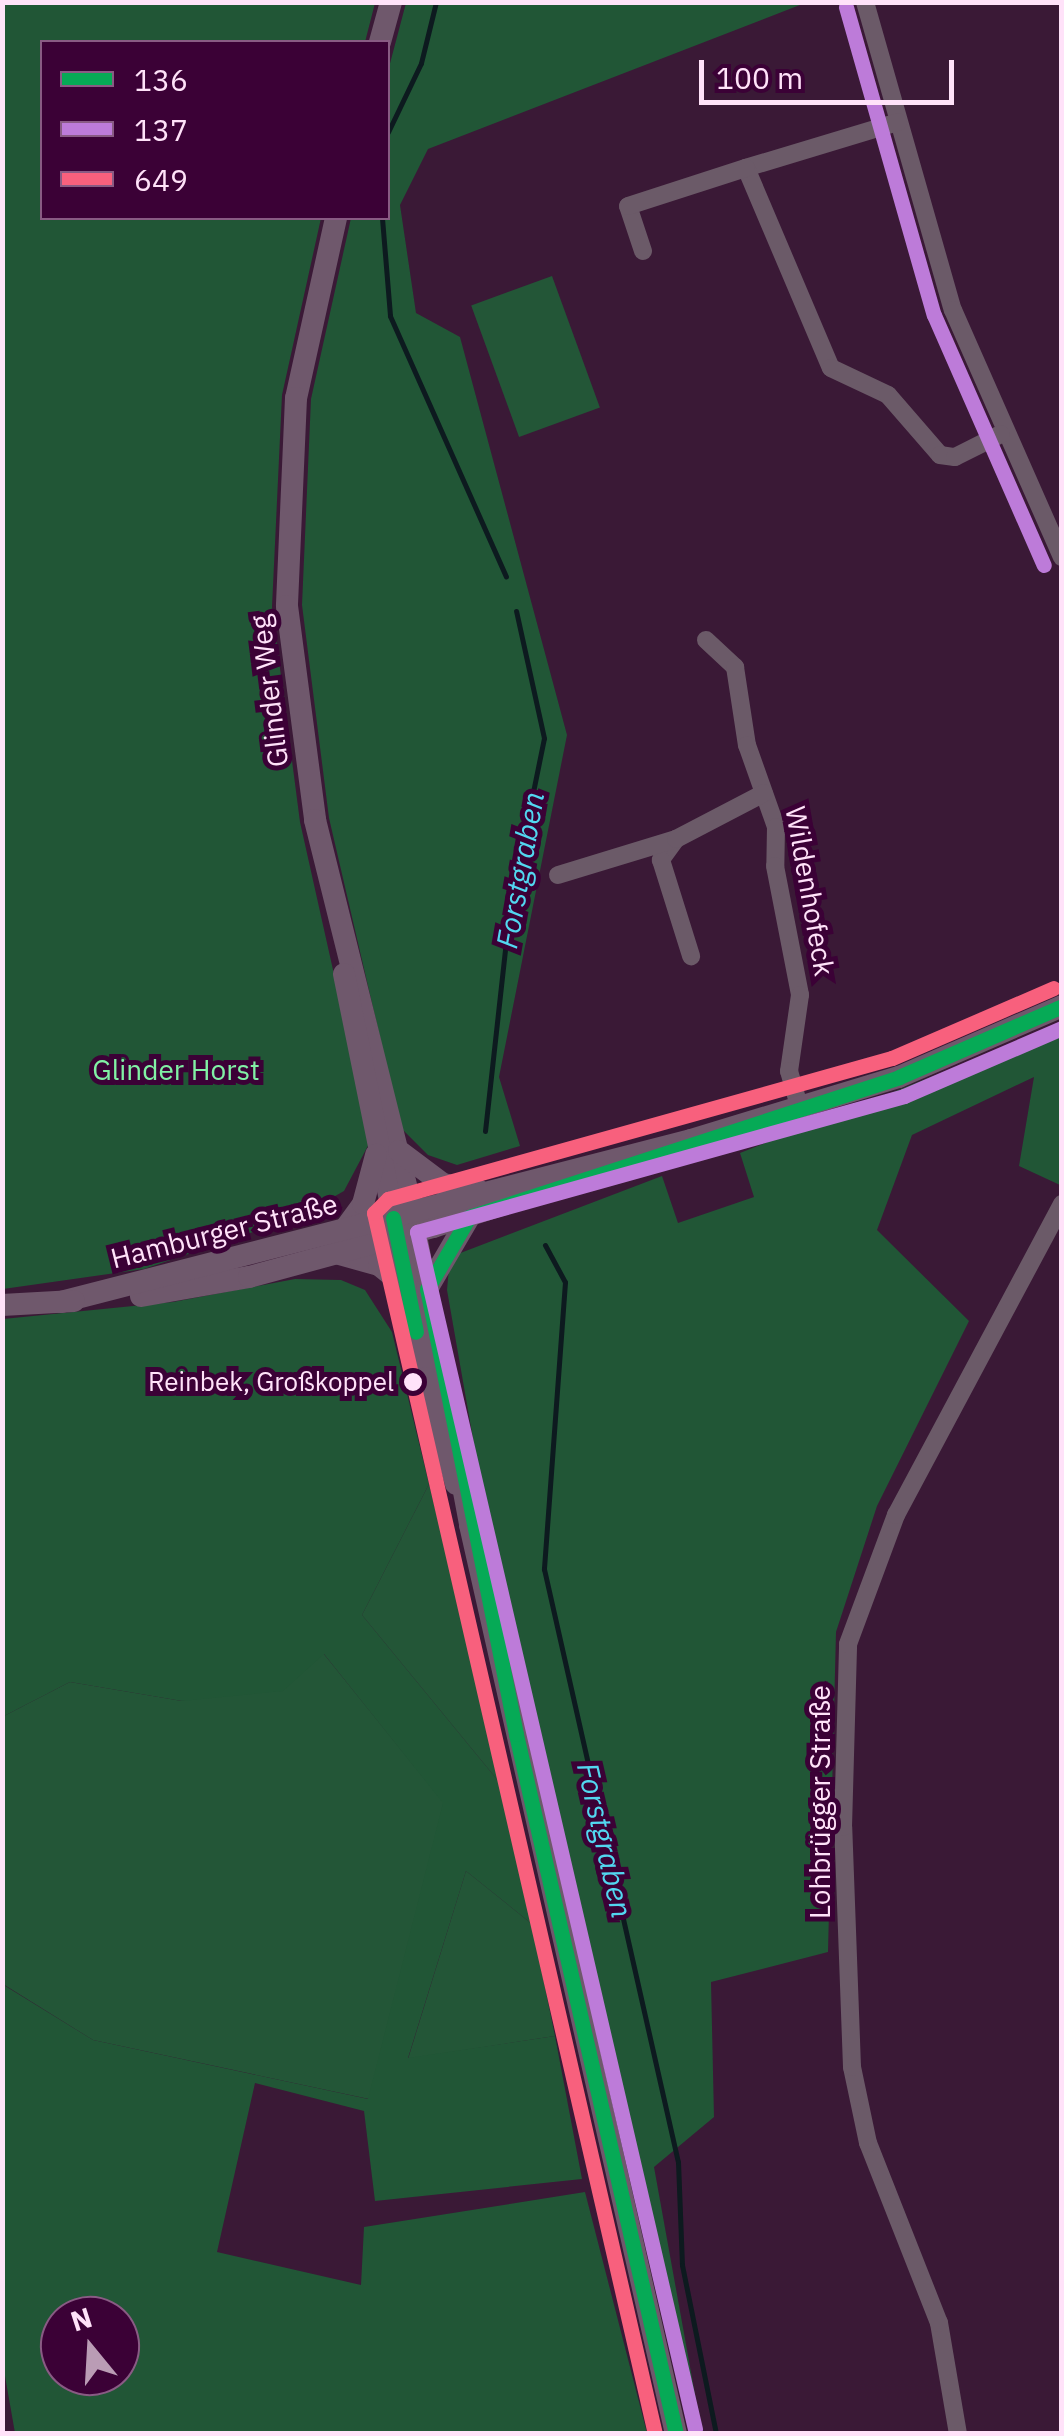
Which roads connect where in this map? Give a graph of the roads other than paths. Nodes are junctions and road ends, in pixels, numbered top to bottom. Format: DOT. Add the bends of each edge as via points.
graph roads {
  1 [pos="390,2"];
  2 [pos="865,2"];
  3 [pos="380,40"];
  4 [pos="898,122"];
  5 [pos="746,168"];
  6 [pos="336,220"];
  7 [pos="643,250"];
  8 [pos="1001,434"];
  9 [pos="1054,523"];
  10 [pos="1062,557"];
  11 [pos="706,640"];
  12 [pos="764,793"];
  13 [pos="676,839"];
  14 [pos="558,875"];
  15 [pos="691,956"];
  16 [pos="1062,1006"];
  17 [pos="799,1106"];
  18 [pos="690,1140"];
  19 [pos="388,1147"];
  20 [pos="496,1190"];
  21 [pos="1062,1204"];
  22 [pos="469,1217"];
  23 [pos="404,1225"];
  24 [pos="339,1243"];
  25 [pos="416,1288"];
  26 [pos="2,1305"];
  27 [pos="676,2434"];
  28 [pos="958,2434"];
  1 -- 3 [label="main road"];
  2 -- 4 [label="street"];
  4 -- 5 [label="street"];
  4 -- 8 [label="street" via="953,310"];
  5 -- 7 [label="street" via="628,206"];
  5 -- 8 [label="street" via="831,368 888,395 940,455 955,457"];
  6 -- 19 [label="main road, Glinder Weg" via="296,398 287,606 334,908"];
  8 -- 9 [label="street"];
  9 -- 10 [label="street"];
  11 -- 12 [label="street, Wildenhofeck" via="735,667 747,745"];
  12 -- 13 [label="street"];
  12 -- 17 [label="street, Wildenhofeck" via="800,995 790,1071"];
  13 -- 14 [label="street"];
  13 -- 15 [label="street" via="661,860"];
  16 -- 17 [label="main road, Hamburger Straße" via="950,1059"];
  17 -- 18 [label="main road, Hamburger Straße"];
  18 -- 20 [label="main road, Hamburger Straße"];
  18 -- 22 [label="main road, Hamburger Straße" via="640,1166"];
  19 -- 20 [label="main road" via="442,1184"];
  19 -- 23 [label="main road, Glinder Weg"];
  19 -- 24 [label="main road"];
  20 -- 23 [label="main road, Hamburger Straße"];
  21 -- 28 [label="street, Lohbrügger Straße" via="896,1515 848,1644 842,1827 852,2067 868,2143 939,2323"];
  22 -- 23 [label="main road, Hamburger Straße"];
  22 -- 25 [label="main road"];
  23 -- 24 [label="main road, Hamburger Straße"];
  23 -- 25 [label="main road, Glinder Weg"];
  24 -- 25 [label="main road"];
  24 -- 26 [label="main road, Hamburger Straße" via="180,1292"];
  25 -- 27 [label="main road, Glinder Weg" via="440,1441 470,1525"];
}
